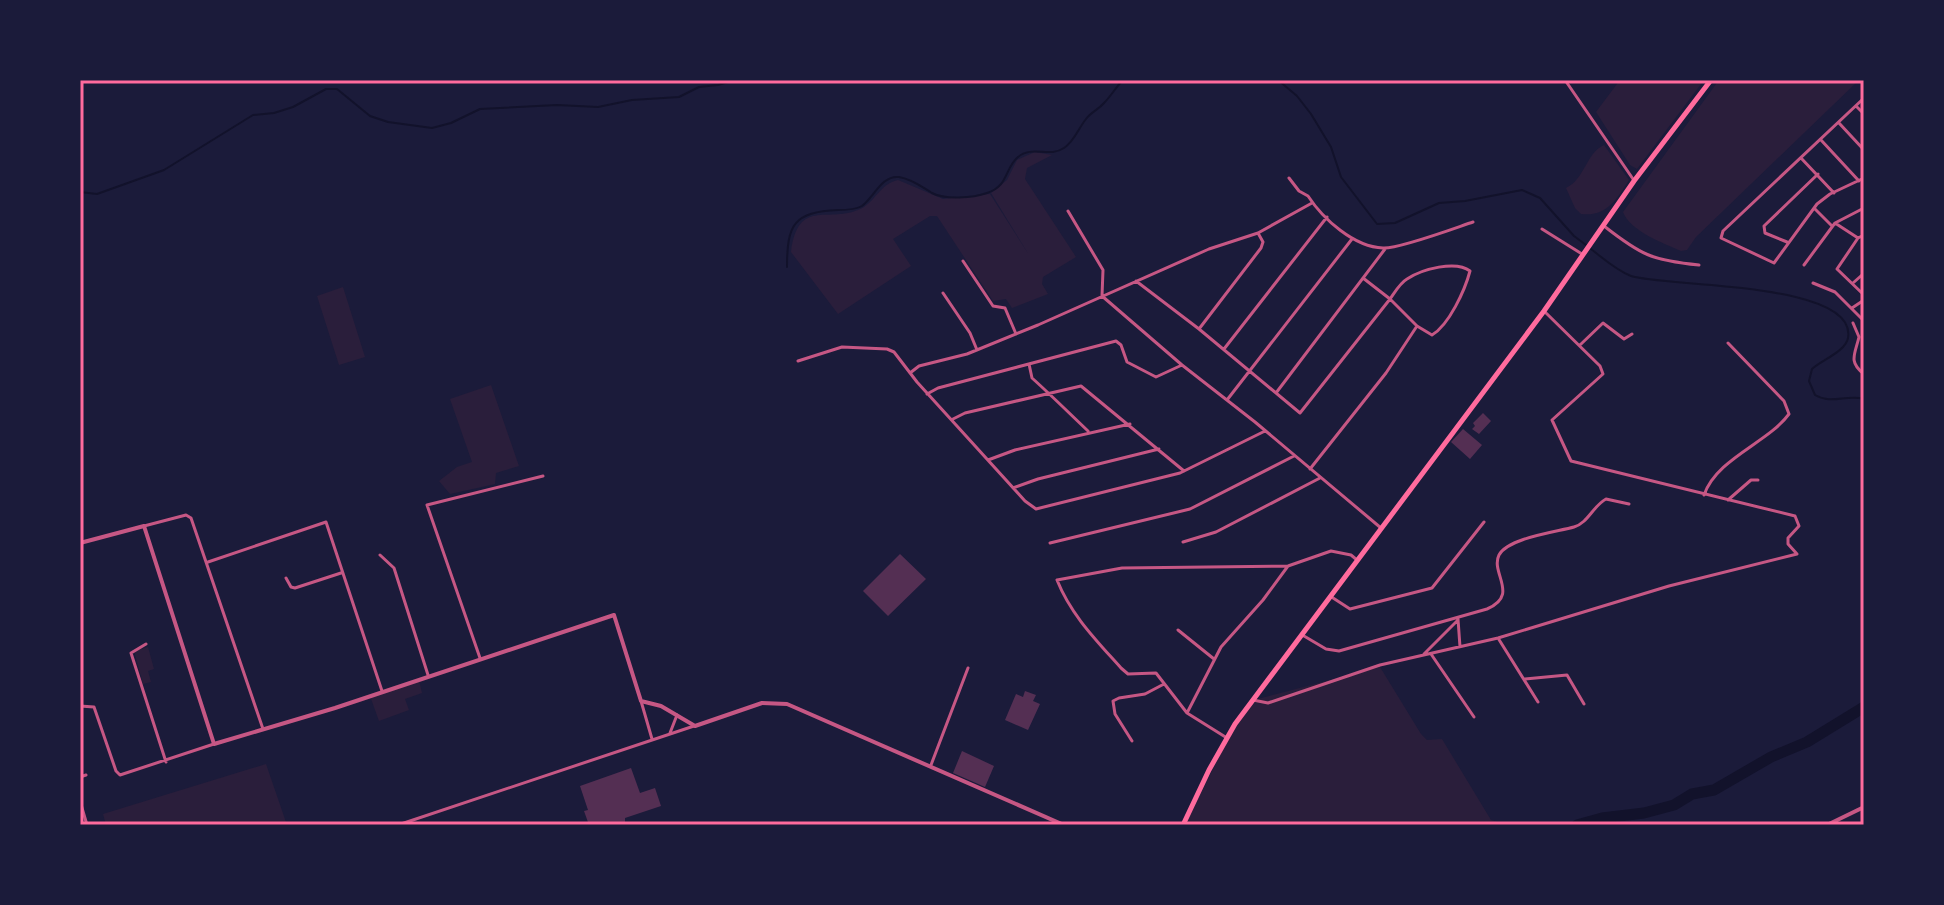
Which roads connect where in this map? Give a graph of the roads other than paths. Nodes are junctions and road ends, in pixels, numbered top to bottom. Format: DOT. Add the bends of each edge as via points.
graph roads {
  1 [pos="1565,80"];
  2 [pos="1711,80"];
  3 [pos="1864,98"];
  4 [pos="1856,106"];
  5 [pos="1864,114"];
  6 [pos="1839,123"];
  7 [pos="1821,140"];
  8 [pos="1864,150"];
  9 [pos="1801,158"];
  10 [pos="1818,174"];
  11 [pos="1289,178"];
  12 [pos="1862,180"];
  13 [pos="1634,181"];
  14 [pos="1834,193"];
  15 [pos="1312,203"];
  16 [pos="1814,208"];
  17 [pos="1864,208"];
  18 [pos="1068,211"];
  19 [pos="1327,217"];
  20 [pos="1473,222"];
  21 [pos="1834,224"];
  22 [pos="1604,226"];
  23 [pos="1542,229"];
  24 [pos="1258,233"];
  25 [pos="1864,235"];
  26 [pos="1858,238"];
  27 [pos="1352,239"];
  28 [pos="1787,242"];
  29 [pos="1385,249"];
  30 [pos="1583,253"];
  31 [pos="963,261"];
  32 [pos="1699,265"];
  33 [pos="1804,265"];
  34 [pos="1864,276"];
  35 [pos="1363,278"];
  36 [pos="1136,281"];
  37 [pos="1813,283"];
  38 [pos="1853,283"];
  39 [pos="943,293"];
  40 [pos="1102,296"];
  41 [pos="1864,297"];
  42 [pos="1390,299"];
  43 [pos="1852,308"];
  44 [pos="1544,311"];
  45 [pos="1864,321"];
  46 [pos="1853,323"];
  47 [pos="1417,326"];
  48 [pos="1199,329"];
  49 [pos="1016,334"];
  50 [pos="1632,334"];
  51 [pos="1728,343"];
  52 [pos="1580,345"];
  53 [pos="1224,349"];
  54 [pos="977,350"];
  55 [pos="798,361"];
  56 [pos="1029,364"];
  57 [pos="1182,365"];
  58 [pos="1248,372"];
  59 [pos="910,373"];
  60 [pos="1864,374"];
  61 [pos="1048,393"];
  62 [pos="1276,393"];
  63 [pos="927,394"];
  64 [pos="1227,400"];
  65 [pos="953,419"];
  66 [pos="1130,424"];
  67 [pos="1265,431"];
  68 [pos="1089,433"];
  69 [pos="1159,449"];
  70 [pos="1294,456"];
  71 [pos="988,460"];
  72 [pos="1310,469"];
  73 [pos="1184,471"];
  74 [pos="543,476"];
  75 [pos="1320,478"];
  76 [pos="1758,480"];
  77 [pos="1013,488"];
  78 [pos="1704,495"];
  79 [pos="1728,500"];
  80 [pos="1629,504"];
  81 [pos="1484,522"];
  82 [pos="144,526"];
  83 [pos="1381,528"];
  84 [pos="1183,542"];
  85 [pos="80,543"];
  86 [pos="1050,543"];
  87 [pos="380,555"];
  88 [pos="1357,560"];
  89 [pos="208,562"];
  90 [pos="1288,566"];
  91 [pos="341,573"];
  92 [pos="286,578"];
  93 [pos="1330,596"];
  94 [pos="1459,618"];
  95 [pos="1178,630"];
  96 [pos="1301,634"];
  97 [pos="1498,638"];
  98 [pos="146,644"];
  99 [pos="1460,647"];
  100 [pos="1431,654"];
  101 [pos="1423,656"];
  102 [pos="480,658"];
  103 [pos="1214,659"];
  104 [pos="968,668"];
  105 [pos="428,675"];
  106 [pos="1525,679"];
  107 [pos="1164,684"];
  108 [pos="382,691"];
  109 [pos="1253,700"];
  110 [pos="641,701"];
  111 [pos="1538,702"];
  112 [pos="1584,704"];
  113 [pos="80,706"];
  114 [pos="1187,713"];
  115 [pos="677,715"];
  116 [pos="1474,717"];
  117 [pos="695,726"];
  118 [pos="263,729"];
  119 [pos="670,733"];
  120 [pos="1227,738"];
  121 [pos="652,739"];
  122 [pos="1132,741"];
  123 [pos="214,744"];
  124 [pos="166,762"];
  125 [pos="930,767"];
  126 [pos="86,775"];
  127 [pos="80,777"];
  128 [pos="80,801"];
  129 [pos="1864,807"];
  130 [pos="82,811"];
  131 [pos="87,825"];
  132 [pos="398,825"];
  133 [pos="1064,825"];
  134 [pos="1183,825"];
  135 [pos="1827,825"];
  1 -- 13 [label="street"];
  2 -- 13 [label="main road"];
  3 -- 4 [label="street"];
  4 -- 5 [label="street"];
  4 -- 6 [label="street"];
  6 -- 7 [label="street"];
  6 -- 8 [label="street"];
  7 -- 9 [label="street"];
  7 -- 12 [label="street"];
  9 -- 10 [label="street"];
  9 -- 28 [label="street" via="1721,235 1774,263"];
  10 -- 14 [label="street"];
  10 -- 28 [label="street" via="1764,226 1765,233"];
  11 -- 15 [label="street"];
  12 -- 14 [label="street"];
  13 -- 22 [label="main road"];
  14 -- 16 [label="street"];
  15 -- 19 [label="street"];
  15 -- 24 [label="street"];
  16 -- 21 [label="street"];
  16 -- 28 [label="street"];
  17 -- 21 [label="street"];
  18 -- 40 [label="street" via="1103,270"];
  19 -- 27 [label="street"];
  19 -- 53 [label="street"];
  20 -- 29 [label="street"];
  21 -- 26 [label="street"];
  21 -- 33 [label="street"];
  22 -- 30 [label="main road"];
  22 -- 32 [label="street" via="1653,259"];
  23 -- 30 [label="street"];
  24 -- 36 [label="street"];
  24 -- 48 [label="street" via="1263,245"];
  25 -- 26 [label="street"];
  26 -- 38 [label="street" via="1837,267"];
  27 -- 29 [label="street"];
  27 -- 58 [label="street"];
  29 -- 35 [label="street"];
  30 -- 44 [label="main road"];
  31 -- 49 [label="street" via="993,306 1007,311"];
  34 -- 38 [label="street"];
  35 -- 42 [label="street"];
  35 -- 62 [label="street"];
  36 -- 40 [label="street"];
  36 -- 48 [label="street"];
  37 -- 43 [label="street" via="1835,292"];
  38 -- 41 [label="street"];
  39 -- 54 [label="street"];
  40 -- 49 [label="street"];
  40 -- 57 [label="street"];
  41 -- 43 [label="street"];
  42 -- 47 [label="street"];
  42 -- 47 [label="street" via="1402,282 1418,273 1456,265 1469,269 1437,334"];
  42 -- 62 [label="street" via="1300,413"];
  43 -- 45 [label="street"];
  44 -- 52 [label="street"];
  44 -- 83 [label="main road"];
  46 -- 60 [label="street" via="1859,337 1852,359"];
  47 -- 72 [label="street"];
  48 -- 53 [label="street"];
  49 -- 54 [label="street"];
  50 -- 52 [label="street" via="1624,339 1603,323"];
  51 -- 78 [label="street" via="1784,401 1789,414 1711,479"];
  52 -- 78 [label="street" via="1603,374 1552,420 1571,461"];
  53 -- 58 [label="street"];
  54 -- 59 [label="street"];
  55 -- 59 [label="street" via="842,347 887,349"];
  56 -- 57 [label="street" via="1118,341 1127,362 1156,377"];
  56 -- 61 [label="street" via="1032,378"];
  56 -- 63 [label="street"];
  57 -- 64 [label="street"];
  58 -- 62 [label="street"];
  58 -- 64 [label="street"];
  59 -- 63 [label="street"];
  61 -- 65 [label="street"];
  61 -- 66 [label="street" via="1081,386"];
  61 -- 68 [label="street"];
  63 -- 65 [label="street"];
  64 -- 67 [label="street"];
  65 -- 71 [label="street"];
  66 -- 68 [label="street"];
  66 -- 69 [label="street"];
  67 -- 70 [label="street"];
  67 -- 73 [label="street"];
  68 -- 71 [label="street"];
  69 -- 73 [label="street"];
  69 -- 77 [label="street"];
  70 -- 72 [label="street"];
  70 -- 86 [label="street" via="1190,509"];
  71 -- 77 [label="street"];
  72 -- 75 [label="street"];
  73 -- 77 [label="street" via="1040,509"];
  74 -- 102 [label="street" via="427,505"];
  75 -- 83 [label="street"];
  75 -- 84 [label="street" via="1216,532"];
  76 -- 79 [label="street"];
  78 -- 79 [label="street"];
  79 -- 97 [label="street" via="1795,516 1799,526 1788,544 1797,554"];
  80 -- 94 [label="street" via="1606,499 1582,524 1535,535 1503,551 1497,565 1504,584 1501,597 1495,605"];
  81 -- 93 [label="street" via="1432,588 1350,609"];
  82 -- 85 [label="street"];
  82 -- 89 [label="street" via="189,516"];
  82 -- 123 [label="street"];
  83 -- 88 [label="main road"];
  87 -- 105 [label="street" via="394,568"];
  88 -- 90 [label="street" via="1331,551"];
  88 -- 93 [label="main road"];
  89 -- 91 [label="street" via="326,522"];
  89 -- 118 [label="street"];
  90 -- 103 [label="street"];
  90 -- 107 [label="street" via="1122,568 1057,580 1076,616 1121,668 1128,674 1154,672"];
  91 -- 92 [label="street" via="295,588"];
  91 -- 108 [label="street"];
  93 -- 96 [label="main road"];
  94 -- 96 [label="street" via="1339,651"];
  94 -- 99 [label="street"];
  94 -- 101 [label="street"];
  95 -- 103 [label="street"];
  96 -- 109 [label="main road"];
  97 -- 99 [label="street"];
  97 -- 106 [label="street"];
  98 -- 124 [label="street" via="131,653"];
  99 -- 100 [label="street"];
  100 -- 101 [label="street"];
  100 -- 116 [label="street"];
  101 -- 109 [label="street" via="1268,703"];
  102 -- 105 [label="street"];
  102 -- 110 [label="street" via="614,615"];
  103 -- 114 [label="street"];
  104 -- 125 [label="street"];
  105 -- 108 [label="street"];
  106 -- 111 [label="street"];
  106 -- 112 [label="street" via="1567,675"];
  107 -- 114 [label="street"];
  107 -- 122 [label="street" via="1113,701"];
  108 -- 118 [label="street"];
  109 -- 120 [label="main road"];
  110 -- 115 [label="street"];
  110 -- 121 [label="street"];
  113 -- 124 [label="street" via="94,707 120,775"];
  114 -- 120 [label="street"];
  115 -- 117 [label="street"];
  115 -- 119 [label="street"];
  117 -- 119 [label="street"];
  117 -- 125 [label="street" via="762,703 787,704"];
  118 -- 123 [label="street"];
  119 -- 121 [label="street"];
  120 -- 134 [label="main road"];
  121 -- 132 [label="street"];
  123 -- 124 [label="street"];
  125 -- 133 [label="street"];
  126 -- 127 [label="street"];
  128 -- 130 [label="street"];
  129 -- 135 [label="street"];
  130 -- 131 [label="street"];
}
